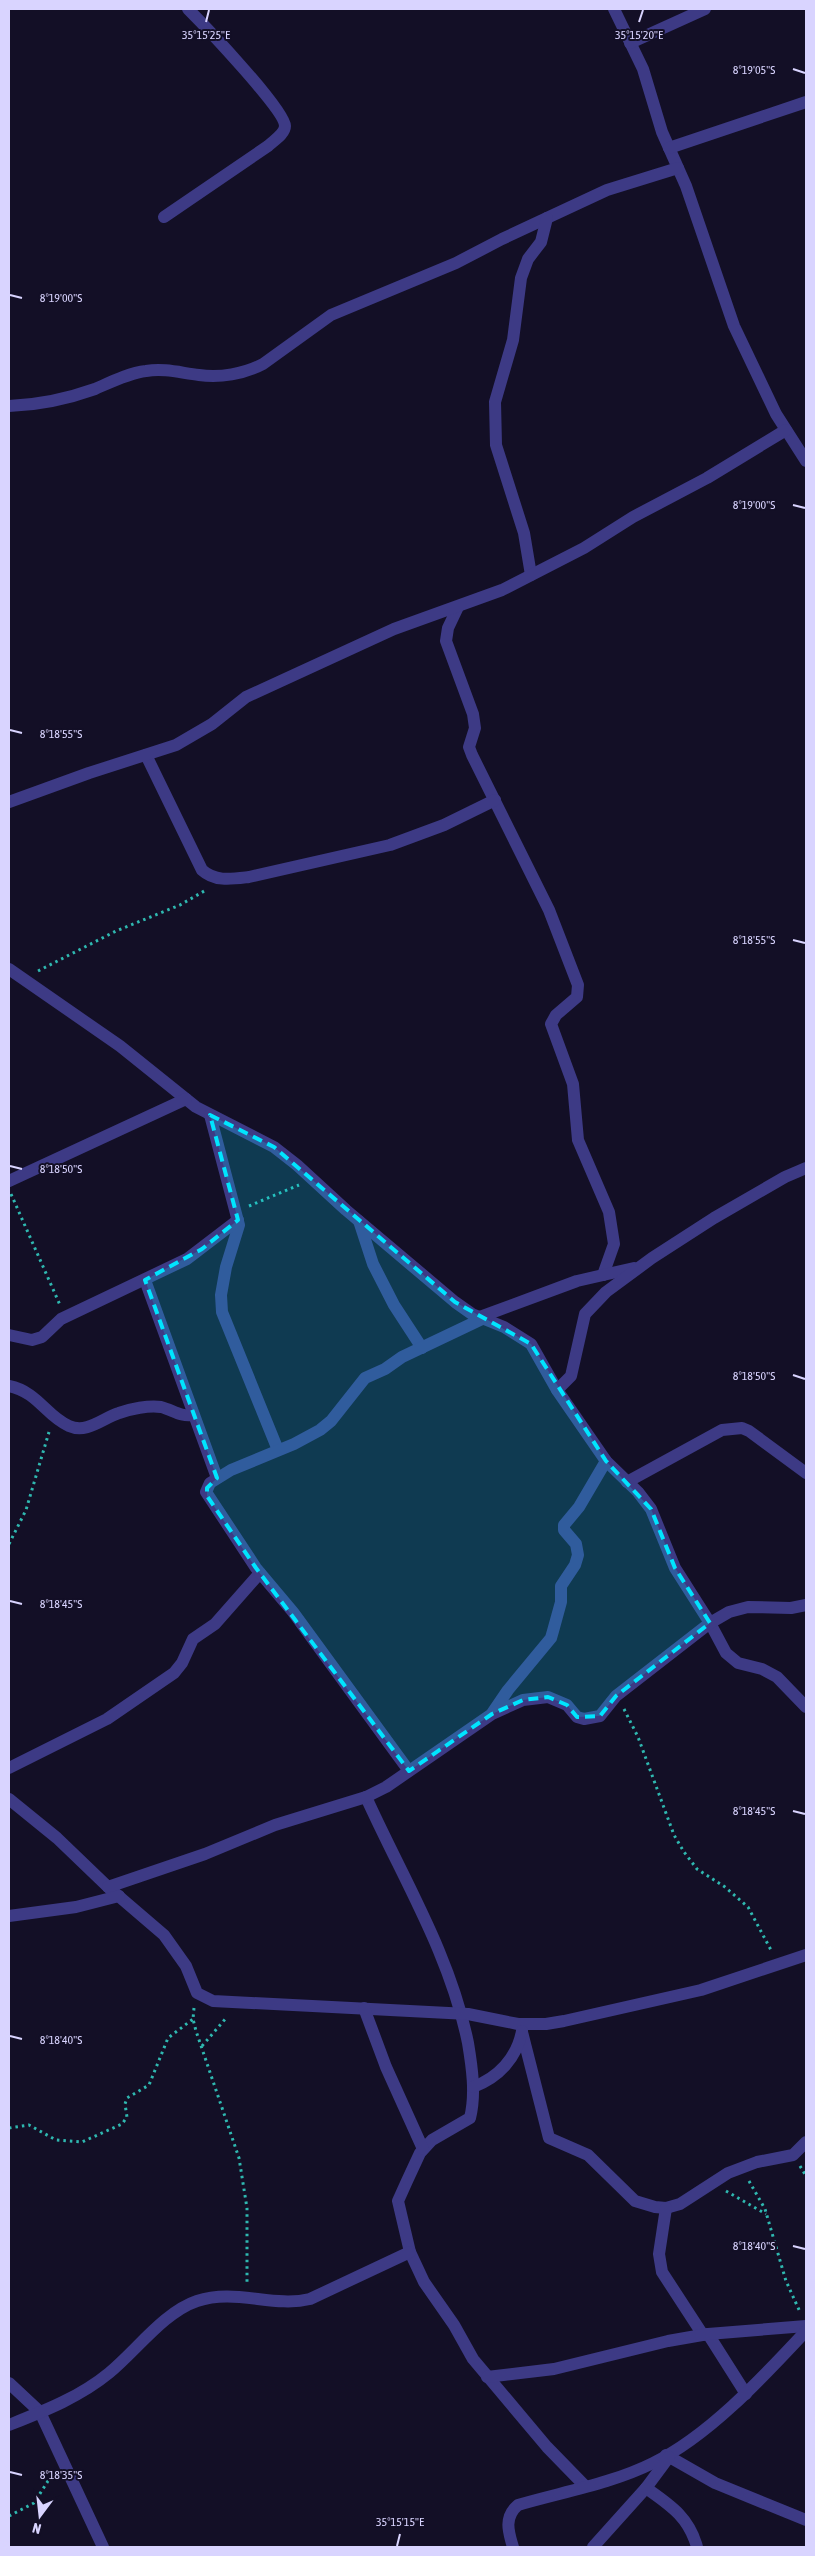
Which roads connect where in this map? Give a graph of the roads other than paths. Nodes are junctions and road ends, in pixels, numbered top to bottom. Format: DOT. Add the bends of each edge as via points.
graph roads {
  1 [pos="188,9"];
  2 [pos="614,9"];
  3 [pos="705,9"];
  4 [pos="630,43"];
  5 [pos="806,102"];
  6 [pos="669,148"];
  7 [pos="678,168"];
  8 [pos="164,217"];
  9 [pos="547,218"];
  10 [pos="9,406"];
  11 [pos="786,430"];
  12 [pos="806,461"];
  13 [pos="531,574"];
  14 [pos="458,607"];
  15 [pos="146,755"];
  16 [pos="495,800"];
  17 [pos="9,802"];
  18 [pos="9,969"];
  19 [pos="186,1099"];
  20 [pos="210,1115"];
  21 [pos="806,1168"];
  22 [pos="9,1181"];
  23 [pos="237,1216"];
  24 [pos="359,1221"];
  25 [pos="639,1267"];
  26 [pos="603,1275"];
  27 [pos="145,1280"];
  28 [pos="482,1318"];
  29 [pos="9,1335"];
  30 [pos="422,1348"];
  31 [pos="9,1386"];
  32 [pos="557,1390"];
  33 [pos="194,1415"];
  34 [pos="278,1450"];
  35 [pos="606,1461"];
  36 [pos="806,1473"];
  37 [pos="216,1478"];
  38 [pos="627,1482"];
  39 [pos="260,1573"];
  40 [pos="806,1605"];
  41 [pos="710,1623"];
  42 [pos="806,1707"];
  43 [pos="492,1714"];
  44 [pos="9,1768"];
  45 [pos="409,1771"];
  46 [pos="366,1797"];
  47 [pos="9,1799"];
  48 [pos="108,1887"];
  49 [pos="118,1896"];
  50 [pos="9,1916"];
  51 [pos="806,1955"];
  52 [pos="364,2008"];
  53 [pos="462,2014"];
  54 [pos="522,2028"];
  55 [pos="473,2087"];
  56 [pos="806,2142"];
  57 [pos="423,2150"];
  58 [pos="666,2208"];
  59 [pos="410,2252"];
  60 [pos="806,2326"];
  61 [pos="806,2332"];
  62 [pos="706,2335"];
  63 [pos="486,2377"];
  64 [pos="9,2383"];
  65 [pos="746,2394"];
  66 [pos="40,2412"];
  67 [pos="9,2426"];
  68 [pos="668,2456"];
  69 [pos="585,2486"];
  70 [pos="646,2488"];
  71 [pos="806,2520"];
  72 [pos="103,2547"];
  73 [pos="513,2547"];
  74 [pos="593,2547"];
  75 [pos="697,2547"];
  1 -- 8 [label="street" via="242,68 285,125 268,146"];
  2 -- 4 [label="street"];
  3 -- 4 [label="street"];
  4 -- 6 [label="street"];
  5 -- 6 [label="street"];
  6 -- 7 [label="street"];
  7 -- 9 [label="street" via="607,190"];
  7 -- 11 [label="street" via="734,326"];
  9 -- 10 [label="street" via="456,263 331,315 250,370 216,376 168,369 145,371 71,397"];
  9 -- 13 [label="street" via="541,242 528,259 521,278 513,340 495,402 496,445 524,533"];
  11 -- 12 [label="street"];
  11 -- 13 [label="street" via="708,478"];
  13 -- 14 [label="street" via="502,590"];
  14 -- 15 [label="street" via="394,629 304,669 246,697 199,733"];
  14 -- 16 [label="street" via="448,628 448,653 474,714 475,728 469,747"];
  15 -- 16 [label="street" via="202,870 208,876 226,879 390,845 444,825"];
  15 -- 17 [label="street"];
  16 -- 26 [label="street" via="548,910 578,985 577,997 556,1015 551,1024 573,1084 578,1140 609,1212 614,1244"];
  18 -- 19 [label="street" via="113,1041"];
  19 -- 20 [label="street"];
  19 -- 22 [label="street"];
  20 -- 23 [label="street"];
  20 -- 24 [label="street" via="274,1148"];
  21 -- 25 [label="street" via="714,1218"];
  23 -- 27 [label="street" via="202,1249"];
  23 -- 34 [label="street" via="239,1225 221,1295 222,1312"];
  24 -- 28 [label="street" via="455,1302"];
  24 -- 30 [label="street" via="373,1264 394,1305"];
  25 -- 26 [label="street"];
  25 -- 32 [label="street" via="606,1292 585,1314 571,1376"];
  26 -- 28 [label="street" via="577,1281"];
  27 -- 29 [label="street" via="65,1317 42,1337 32,1340"];
  27 -- 33 [label="street"];
  28 -- 30 [label="street"];
  28 -- 32 [label="street" via="504,1326 531,1344"];
  30 -- 34 [label="street" via="365,1378 331,1421 320,1430"];
  31 -- 33 [label="street" via="31,1395 68,1426 76,1428 96,1425 119,1413 150,1407 161,1407 183,1416"];
  32 -- 35 [label="street"];
  33 -- 37 [label="street"];
  34 -- 37 [label="street"];
  35 -- 38 [label="street"];
  35 -- 43 [label="street" via="580,1507 564,1525 564,1530 576,1544 578,1555 561,1586 561,1602 551,1638"];
  36 -- 38 [label="street" via="749,1431 733,1428 722,1430"];
  37 -- 39 [label="street" via="207,1488 207,1496"];
  38 -- 41 [label="street" via="651,1509 675,1568"];
  39 -- 44 [label="street" via="215,1624 193,1639 174,1673 106,1719"];
  39 -- 45 [label="street" via="293,1612"];
  40 -- 41 [label="street" via="739,1608"];
  41 -- 42 [label="street" via="731,1658 777,1677"];
  41 -- 43 [label="street" via="616,1696 600,1716 593,1719 577,1717 567,1705 548,1697 523,1700"];
  43 -- 45 [label="street"];
  45 -- 46 [label="street"];
  46 -- 48 [label="street" via="275,1825 205,1854"];
  46 -- 53 [label="street" via="440,1949"];
  47 -- 48 [label="street"];
  48 -- 49 [label="street"];
  49 -- 50 [label="street" via="76,1907"];
  49 -- 52 [label="street" via="164,1935 186,1966 197,1993 213,2001"];
  51 -- 54 [label="street" via="701,1990"];
  52 -- 53 [label="street"];
  52 -- 57 [label="street"];
  53 -- 54 [label="street"];
  53 -- 55 [label="street"];
  54 -- 55 [label="street" via="514,2054 505,2066 494,2077"];
  54 -- 58 [label="street" via="549,2138 588,2155 635,2201"];
  55 -- 57 [label="street" via="470,2118 432,2140"];
  56 -- 58 [label="street" via="793,2155 757,2162 728,2173 680,2204"];
  57 -- 59 [label="street" via="398,2201"];
  58 -- 62 [label="street" via="659,2261 662,2272"];
  59 -- 63 [label="street" via="424,2282"];
  59 -- 66 [label="street" via="310,2299 293,2303 248,2297 197,2301 175,2312 130,2356 89,2389"];
  60 -- 62 [label="street"];
  61 -- 65 [label="street"];
  62 -- 63 [label="street" via="554,2369"];
  62 -- 65 [label="street"];
  63 -- 69 [label="street"];
  64 -- 66 [label="street"];
  65 -- 68 [label="street"];
  66 -- 67 [label="street"];
  66 -- 72 [label="street"];
  68 -- 69 [label="street" via="622,2476"];
  68 -- 70 [label="street"];
  68 -- 71 [label="street" via="715,2483"];
  69 -- 73 [label="street" via="518,2505 510,2511 509,2532"];
  70 -- 74 [label="street"];
  70 -- 75 [label="street" via="689,2524"];
}
